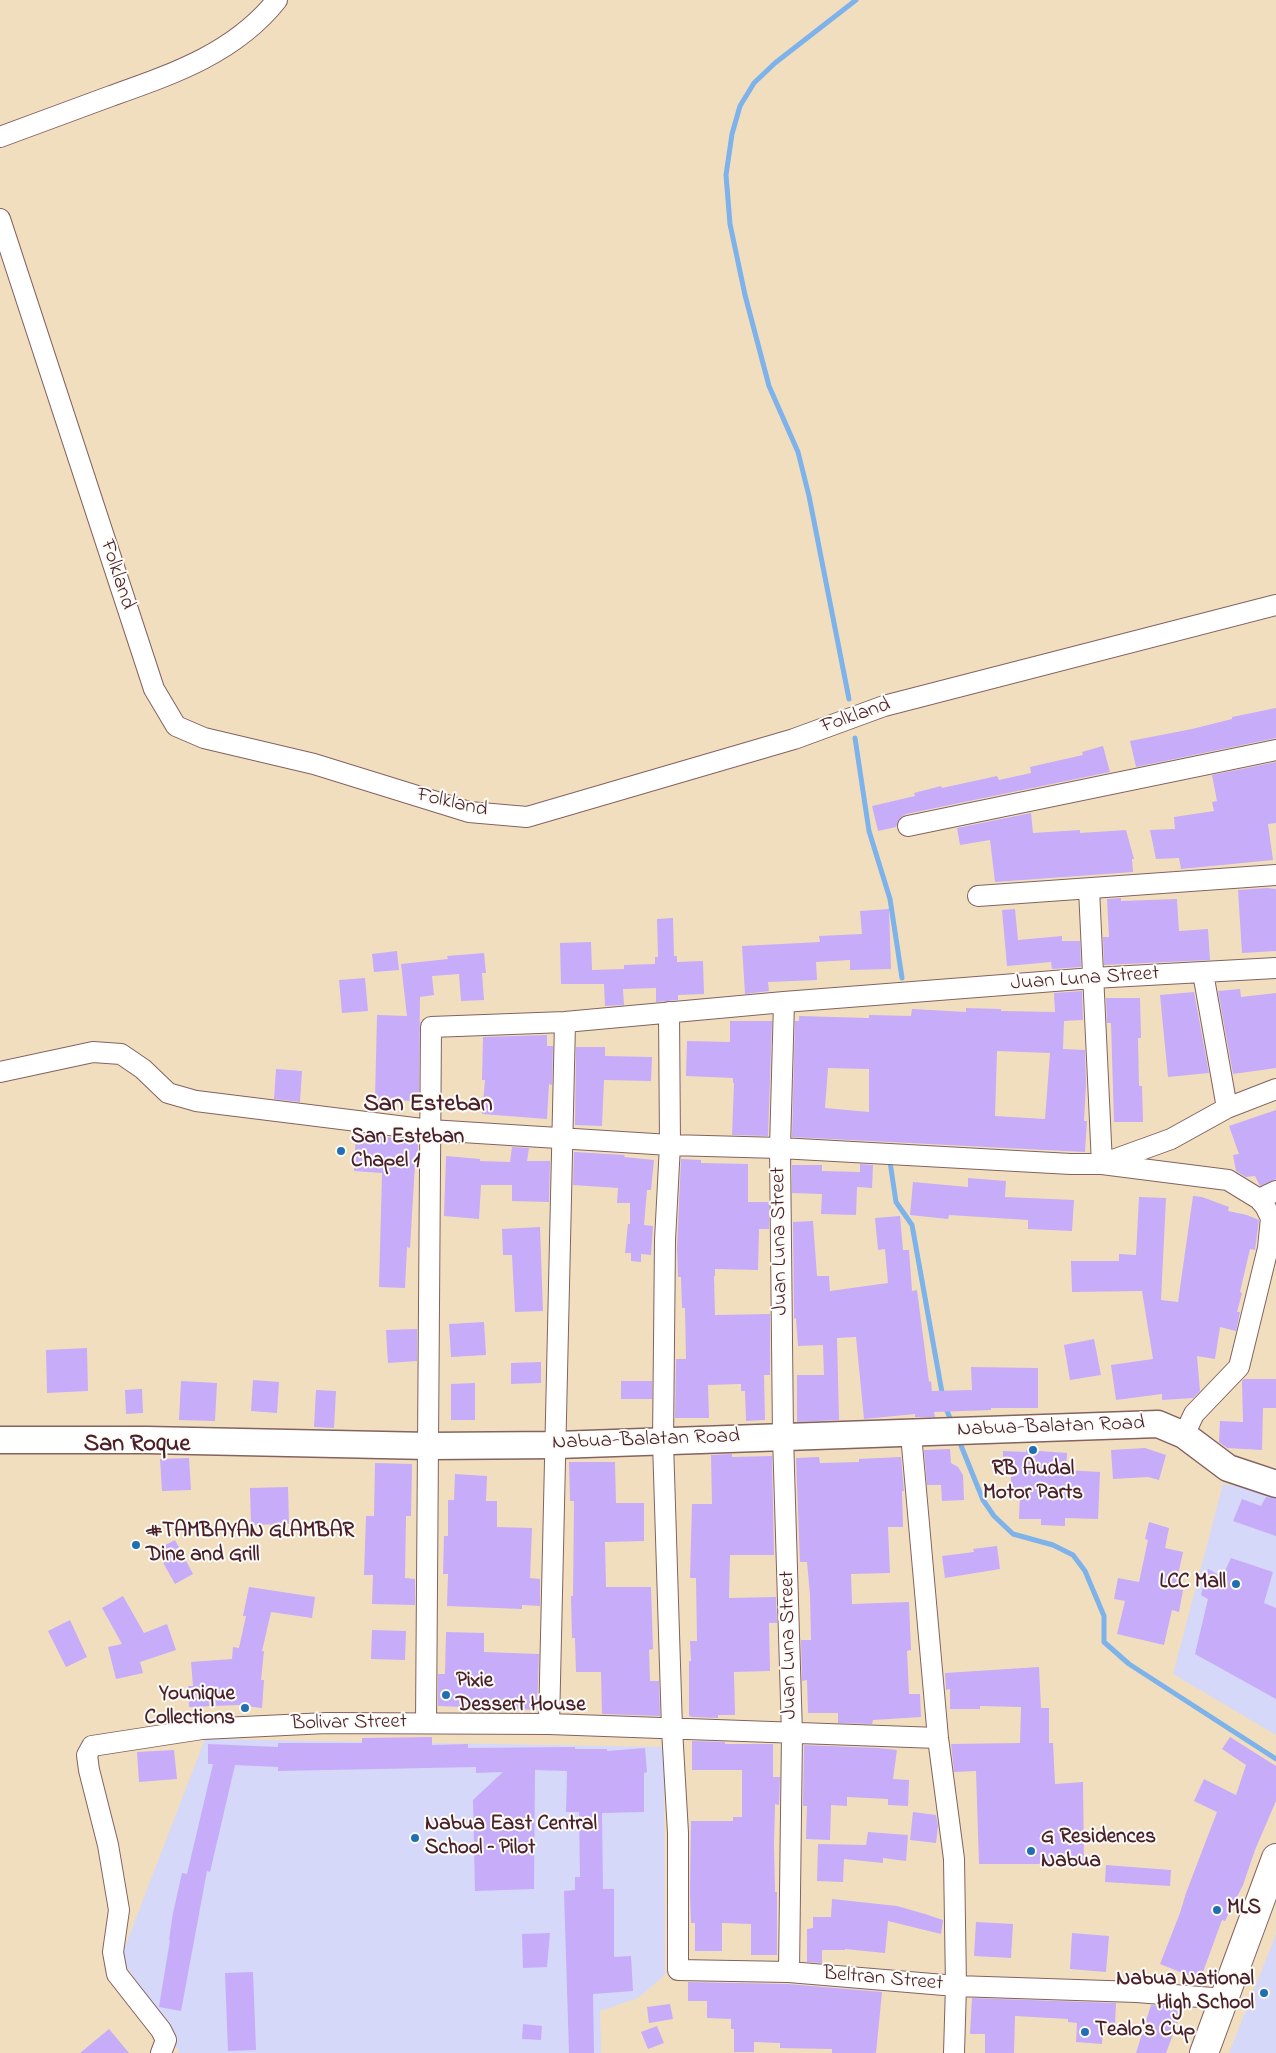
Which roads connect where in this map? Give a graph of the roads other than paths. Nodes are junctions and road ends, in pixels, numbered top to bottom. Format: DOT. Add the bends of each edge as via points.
graph roads {
  1 [pos="277,0"];
  2 [pos="0,137"];
  3 [pos="0,219"];
  4 [pos="1276,605"];
  5 [pos="1276,750"];
  6 [pos="908,826"];
  7 [pos="1276,875"];
  8 [pos="1089,889"];
  9 [pos="978,896"];
  10 [pos="1276,968"];
  11 [pos="1203,973"];
  12 [pos="1093,978"];
  13 [pos="784,1002"];
  14 [pos="669,1012"];
  15 [pos="565,1022"];
  16 [pos="0,1072"];
  17 [pos="1276,1089"];
  18 [pos="1227,1108"];
  19 [pos="430,1130"];
  20 [pos="564,1138"];
  21 [pos="670,1145"];
  22 [pos="780,1148"];
  23 [pos="1102,1164"];
  24 [pos="1268,1195"];
  25 [pos="911,1434"];
  26 [pos="1184,1435"];
  27 [pos="783,1436"];
  28 [pos="0,1440"];
  29 [pos="663,1442"];
  30 [pos="557,1445"];
  31 [pos="429,1446"];
  32 [pos="1276,1484"];
  33 [pos="426,1723"];
  34 [pos="549,1724"];
  35 [pos="672,1729"];
  36 [pos="792,1734"];
  37 [pos="938,1738"];
  38 [pos="1276,1858"];
  39 [pos="789,1972"];
  40 [pos="956,1986"];
  41 [pos="1225,1999"];
  42 [pos="161,2053"];
  43 [pos="954,2053"];
  44 [pos="1204,2053"];
  1 -- 2 [label="street" via="264,17 220,51 172,74"];
  3 -- 4 [label="street, Folkland" via="154,688 176,726 204,738 314,764 469,812 526,817 794,739 884,706"];
  5 -- 6 [label="street"];
  7 -- 8 [label="street"];
  8 -- 9 [label="street"];
  8 -- 12 [label="street"];
  10 -- 11 [label="street, Juan Luna Street"];
  11 -- 12 [label="street, Juan Luna Street"];
  11 -- 18 [label="street"];
  12 -- 13 [label="street, Juan Luna Street"];
  12 -- 23 [label="street"];
  13 -- 14 [label="street"];
  13 -- 22 [label="street, Juan Luna Street"];
  14 -- 15 [label="street"];
  14 -- 21 [label="street"];
  15 -- 19 [label="street" via="431,1027"];
  15 -- 20 [label="street"];
  16 -- 19 [label="street" via="93,1052 121,1054 143,1069 168,1093 196,1102"];
  17 -- 18 [label="street"];
  18 -- 23 [label="street" via="1171,1139"];
  19 -- 20 [label="street"];
  19 -- 31 [label="street"];
  20 -- 21 [label="street"];
  20 -- 30 [label="street"];
  21 -- 22 [label="street"];
  21 -- 29 [label="street" via="665,1240"];
  22 -- 23 [label="street"];
  22 -- 27 [label="street, Juan Luna Street"];
  23 -- 24 [label="street" via="1228,1180"];
  24 -- 26 [label="street" via="1265,1206 1271,1218 1268,1248 1239,1367 1194,1414"];
  25 -- 26 [label="main road, Nabua-Balatan Road" via="1158,1424"];
  25 -- 27 [label="main road, Nabua-Balatan Road"];
  25 -- 37 [label="street"];
  26 -- 32 [label="main road, Nabua-Balatan Road" via="1228,1468"];
  27 -- 29 [label="main road, Nabua-Balatan Road"];
  27 -- 36 [label="street, Juan Luna Street"];
  28 -- 31 [label="main road, Nabua-Balatan Road"];
  29 -- 30 [label="main road, Nabua-Balatan Road"];
  29 -- 35 [label="street"];
  30 -- 31 [label="main road, Nabua-Balatan Road"];
  30 -- 34 [label="street"];
  31 -- 33 [label="street"];
  33 -- 34 [label="street, Bolivar Street"];
  33 -- 42 [label="street, Bolivar Street" via="202,1728 92,1746 87,1755 89,1770 108,1845 119,1910 113,1952 117,1974 161,2030 166,2040"];
  34 -- 35 [label="street, Bolivar Street"];
  35 -- 36 [label="street, Bolivar Street"];
  35 -- 39 [label="street, Beltran Street" via="678,1833 678,1970"];
  36 -- 37 [label="street, Bolivar Street"];
  36 -- 39 [label="street, Juan Luna Street"];
  37 -- 40 [label="street" via="954,1858"];
  38 -- 41 [label="highway"];
  39 -- 40 [label="street, Beltran Street"];
  40 -- 41 [label="street, Beltran Street" via="1137,1992"];
  40 -- 43 [label="street"];
  41 -- 44 [label="highway"];
}
